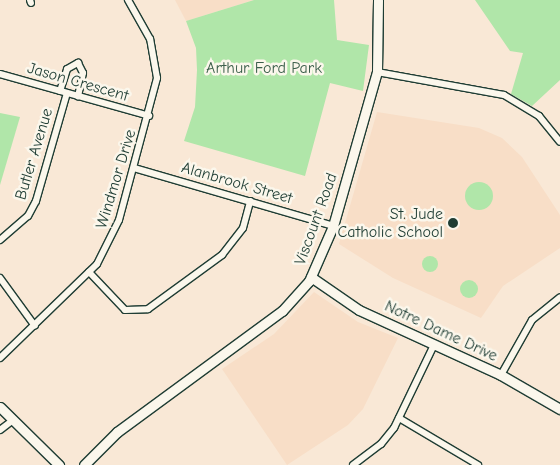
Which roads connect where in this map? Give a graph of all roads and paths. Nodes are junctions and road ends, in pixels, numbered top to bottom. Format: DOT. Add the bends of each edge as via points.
graph roads {
  1 [pos="128,0"];
  2 [pos="378,0"];
  3 [pos="377,72"];
  4 [pos="0,74"];
  5 [pos="64,92"];
  6 [pos="78,96"];
  7 [pos="149,116"];
  8 [pos="560,142"];
  9 [pos="134,168"];
  10 [pos="250,201"];
  11 [pos="333,226"];
  12 [pos="0,240"];
  13 [pos="89,272"];
  14 [pos="0,278"];
  15 [pos="311,278"];
  16 [pos="560,297"];
  17 [pos="35,326"];
  18 [pos="434,345"];
  19 [pos="0,358"];
  20 [pos="501,375"];
  21 [pos="0,407"];
  22 [pos="560,409"];
  23 [pos="399,418"];
  24 [pos="12,420"];
  25 [pos="0,430"];
  26 [pos="466,462"];
  27 [pos="59,465"];
  28 [pos="84,465"];
  29 [pos="353,465"];
  30 [pos="478,465"];
  1 -- 7 [label="street, Windmor Drive" via="150,39 156,60 157,78"];
  2 -- 3 [label="street, Viscount Road"];
  3 -- 8 [label="street" via="504,94 539,116"];
  3 -- 11 [label="street, Viscount Road"];
  4 -- 5 [label="street, Jason Crescent"];
  5 -- 6 [label="street, Jason Crescent"];
  5 -- 6 [label="street, Butler Avenue" via="67,69 73,62 78,63 82,73"];
  5 -- 12 [label="street, Butler Avenue" via="36,201 28,216"];
  6 -- 7 [label="street, Jason Crescent"];
  7 -- 9 [label="street, Windmor Drive"];
  9 -- 10 [label="street, Alanbrook Street"];
  9 -- 13 [label="street, Windmor Drive" via="111,242"];
  10 -- 11 [label="street, Alanbrook Street"];
  10 -- 13 [label="street" via="243,228 222,255 148,308 125,310"];
  11 -- 15 [label="street, Viscount Road"];
  13 -- 17 [label="street, Windmor Drive"];
  14 -- 17 [label="street"];
  15 -- 18 [label="street, Notre Dame Drive" via="360,310"];
  15 -- 28 [label="street, Viscount Road" via="282,311 117,432"];
  16 -- 20 [label="street" via="532,320"];
  17 -- 19 [label="street, Windmor Drive"];
  18 -- 20 [label="street, Notre Dame Drive"];
  18 -- 23 [label="street"];
  20 -- 22 [label="street, Notre Dame Drive"];
  21 -- 24 [label="street"];
  23 -- 26 [label="street"];
  23 -- 29 [label="street" via="381,444"];
  24 -- 25 [label="street"];
  24 -- 27 [label="street"];
  26 -- 30 [label="street"];
}
